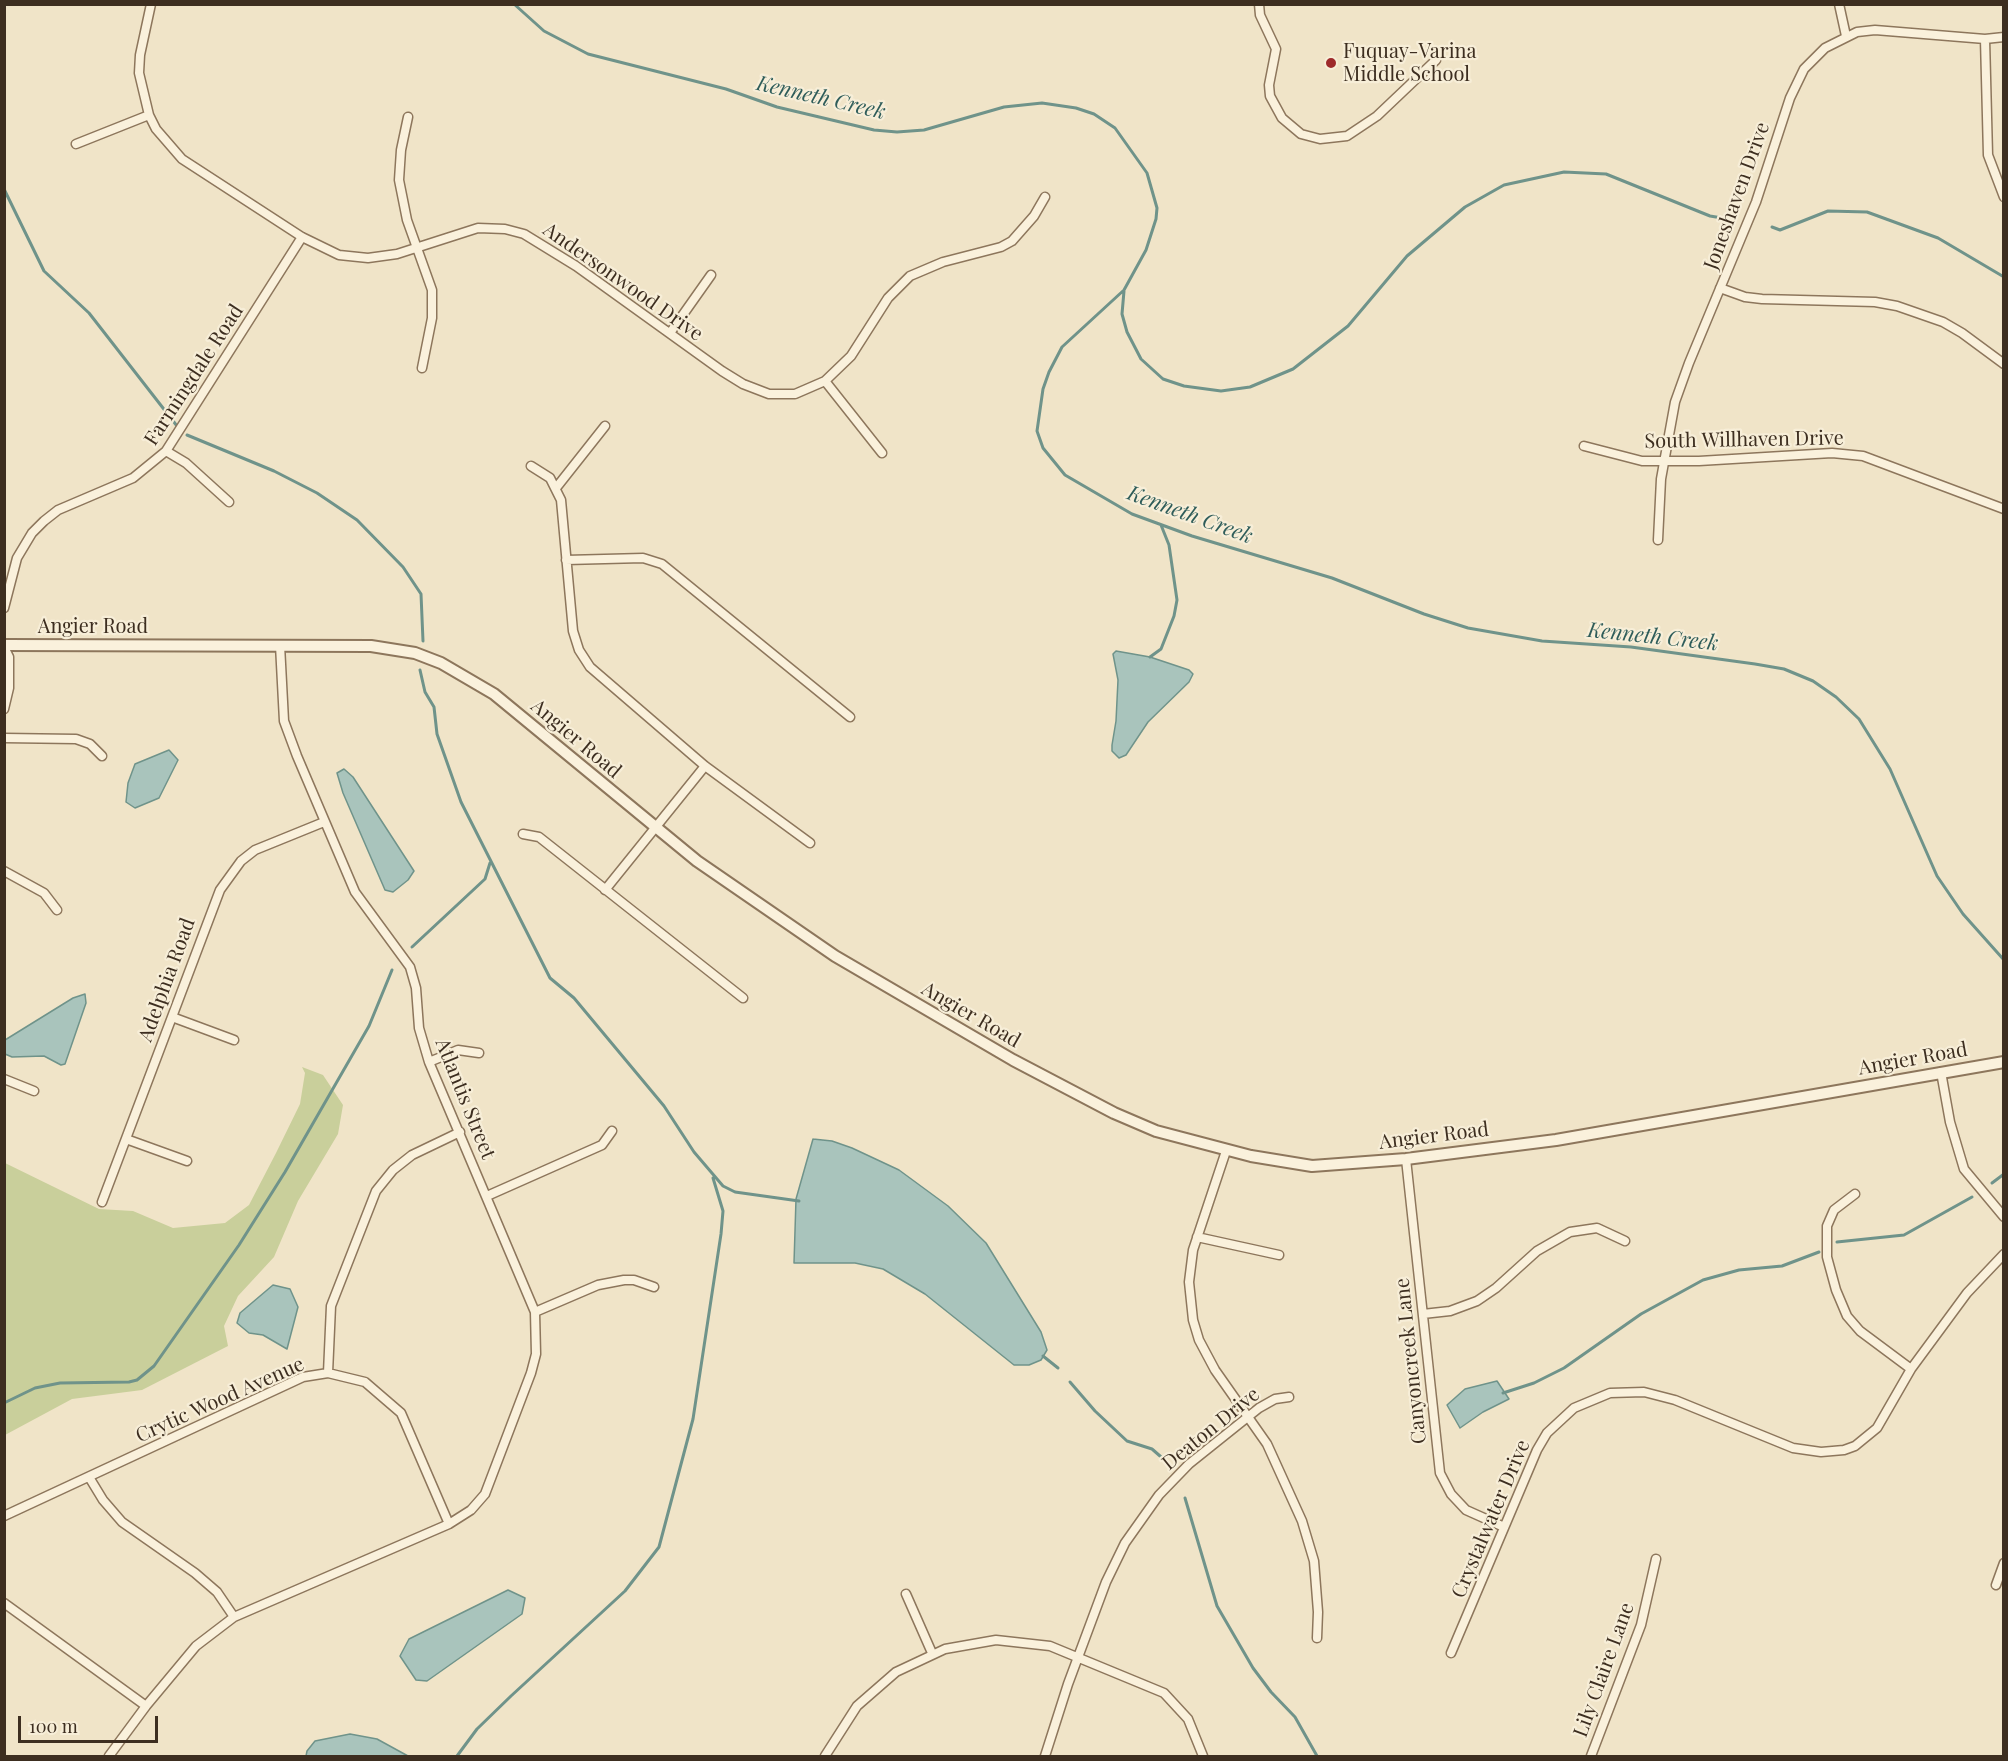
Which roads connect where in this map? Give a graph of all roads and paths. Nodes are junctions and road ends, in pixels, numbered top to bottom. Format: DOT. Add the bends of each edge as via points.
graph roads {
  1 [pos="151,4"];
  2 [pos="1259,4"];
  3 [pos="1839,4"];
  4 [pos="1846,36"];
  5 [pos="2004,37"];
  6 [pos="1985,39"];
  7 [pos="1436,60"];
  8 [pos="149,115"];
  9 [pos="408,117"];
  10 [pos="75,144"];
  11 [pos="1045,196"];
  12 [pos="2004,197"];
  13 [pos="302,237"];
  14 [pos="416,248"];
  15 [pos="711,275"];
  16 [pos="1720,288"];
  17 [pos="670,333"];
  18 [pos="2004,364"];
  19 [pos="422,368"];
  20 [pos="825,381"];
  21 [pos="605,426"];
  22 [pos="1584,446"];
  23 [pos="166,451"];
  24 [pos="882,453"];
  25 [pos="1664,461"];
  26 [pos="531,466"];
  27 [pos="556,488"];
  28 [pos="229,502"];
  29 [pos="2004,509"];
  30 [pos="1658,540"];
  31 [pos="566,560"];
  32 [pos="4,608"];
  33 [pos="280,645"];
  34 [pos="4,646"];
  35 [pos="4,709"];
  36 [pos="850,717"];
  37 [pos="4,738"];
  38 [pos="102,756"];
  39 [pos="705,766"];
  40 [pos="324,822"];
  41 [pos="655,828"];
  42 [pos="523,834"];
  43 [pos="810,843"];
  44 [pos="4,871"];
  45 [pos="605,890"];
  46 [pos="57,910"];
  47 [pos="743,998"];
  48 [pos="172,1017"];
  49 [pos="234,1040"];
  50 [pos="479,1053"];
  51 [pos="429,1062"];
  52 [pos="2004,1062"];
  53 [pos="1941,1072"];
  54 [pos="4,1079"];
  55 [pos="34,1091"];
  56 [pos="612,1131"];
  57 [pos="460,1132"];
  58 [pos="126,1139"];
  59 [pos="1226,1151"];
  60 [pos="1406,1159"];
  61 [pos="188,1161"];
  62 [pos="1855,1194"];
  63 [pos="487,1196"];
  64 [pos="102,1202"];
  65 [pos="2004,1217"];
  66 [pos="1197,1237"];
  67 [pos="1625,1241"];
  68 [pos="2004,1254"];
  69 [pos="1279,1255"];
  70 [pos="654,1287"];
  71 [pos="534,1312"];
  72 [pos="1423,1314"];
  73 [pos="1911,1369"];
  74 [pos="328,1373"];
  75 [pos="1289,1397"];
  76 [pos="1249,1415"];
  77 [pos="89,1477"];
  78 [pos="4,1516"];
  79 [pos="448,1524"];
  80 [pos="1504,1527"];
  81 [pos="1656,1559"];
  82 [pos="2004,1563"];
  83 [pos="1996,1585"];
  84 [pos="906,1594"];
  85 [pos="4,1603"];
  86 [pos="234,1617"];
  87 [pos="1317,1638"];
  88 [pos="932,1653"];
  89 [pos="1451,1653"];
  90 [pos="1078,1656"];
  91 [pos="146,1706"];
  92 [pos="109,1756"];
  93 [pos="825,1756"];
  94 [pos="1045,1756"];
  95 [pos="1203,1756"];
  96 [pos="1591,1756"];
  1 -- 8 [label="street, Andersonwood Drive" via="139,74"];
  2 -- 7 [label="street" via="1276,49 1270,96 1282,118 1301,134 1320,140 1347,136 1377,116"];
  3 -- 4 [label="street"];
  4 -- 6 [label="street, Joneshaven Drive" via="1875,30"];
  4 -- 16 [label="street, Joneshaven Drive" via="1814,58 1796,84 1759,192"];
  5 -- 6 [label="street, Joneshaven Drive"];
  6 -- 12 [label="street" via="1988,155"];
  8 -- 10 [label="street"];
  8 -- 13 [label="street, Andersonwood Drive" via="182,159"];
  9 -- 14 [label="street" via="400,150 399,180"];
  11 -- 20 [label="street, Andersonwood Drive" via="1012,241 910,276 888,298 851,356"];
  13 -- 14 [label="street, Andersonwood Drive" via="350,257 383,257"];
  13 -- 23 [label="street, Farmingdale Road"];
  14 -- 17 [label="street, Andersonwood Drive" via="478,228 524,234"];
  14 -- 19 [label="street" via="432,290 430,334"];
  15 -- 17 [label="street"];
  16 -- 18 [label="street" via="1762,299 1897,306 1943,322"];
  16 -- 25 [label="street, Joneshaven Drive" via="1675,402"];
  17 -- 20 [label="street, Andersonwood Drive" via="722,371 761,392 785,396"];
  20 -- 24 [label="street"];
  21 -- 27 [label="street"];
  22 -- 25 [label="street, South Willhaven Drive" via="1642,461"];
  23 -- 28 [label="street" via="186,463"];
  23 -- 32 [label="street, Farmingdale Road" via="133,478 68,506 44,521 17,558"];
  25 -- 29 [label="street, South Willhaven Drive" via="1832,453 1863,456"];
  25 -- 30 [label="street, Joneshaven Drive"];
  26 -- 27 [label="street" via="550,478"];
  27 -- 31 [label="street" via="561,500"];
  31 -- 36 [label="street" via="643,558 662,564"];
  31 -- 39 [label="street" via="573,631 579,650 606,683"];
  33 -- 34 [label="street, Angier Road"];
  33 -- 40 [label="street, Atlantis Street" via="284,721"];
  33 -- 41 [label="street, Angier Road" via="381,646 449,666 503,701"];
  34 -- 35 [label="street" via="9,657 9,688"];
  37 -- 38 [label="street" via="76,739 90,744"];
  39 -- 41 [label="street"];
  39 -- 43 [label="street"];
  40 -- 48 [label="street, Adelphia Road" via="255,850 230,874 211,911"];
  40 -- 51 [label="street, Atlantis Street" via="355,892 410,968 416,988 419,1029"];
  41 -- 45 [label="street"];
  41 -- 59 [label="street, Angier Road" via="789,927 1013,1060 1136,1123"];
  42 -- 45 [label="street" via="539,837"];
  44 -- 46 [label="street" via="44,892"];
  45 -- 47 [label="street"];
  48 -- 49 [label="street"];
  48 -- 58 [label="street, Adelphia Road"];
  50 -- 51 [label="street" via="458,1050"];
  51 -- 57 [label="street, Atlantis Street"];
  52 -- 53 [label="street, Angier Road"];
  53 -- 60 [label="street, Angier Road" via="1556,1140"];
  53 -- 65 [label="street" via="1964,1169"];
  54 -- 55 [label="street"];
  56 -- 63 [label="street" via="602,1145"];
  57 -- 63 [label="street, Atlantis Street"];
  57 -- 74 [label="street" via="412,1155 376,1191 331,1306"];
  58 -- 61 [label="street"];
  58 -- 64 [label="street, Adelphia Road"];
  59 -- 60 [label="street, Angier Road" via="1312,1166"];
  59 -- 66 [label="street"];
  60 -- 72 [label="street, Canyoncreek Lane"];
  62 -- 73 [label="street" via="1834,1210 1827,1226 1827,1257 1836,1290 1847,1316 1860,1331"];
  63 -- 71 [label="street, Atlantis Street"];
  66 -- 69 [label="street"];
  66 -- 76 [label="street" via="1189,1282 1193,1320 1215,1370"];
  67 -- 72 [label="street" via="1597,1228 1570,1232 1543,1247 1477,1301 1450,1311"];
  68 -- 73 [label="street, Crystalwater Drive" via="1967,1293"];
  70 -- 71 [label="street" via="634,1280 598,1285"];
  71 -- 79 [label="street, Atlantis Street" via="537,1338 531,1373 485,1494 471,1510"];
  72 -- 80 [label="street, Canyoncreek Lane" via="1438,1464 1445,1485 1466,1510"];
  73 -- 80 [label="street, Crystalwater Drive" via="1877,1428 1855,1446 1834,1452 1793,1448 1659,1394 1621,1392 1587,1401 1563,1416 1547,1433"];
  74 -- 77 [label="street, Crytic Wood Avenue" via="303,1377"];
  74 -- 79 [label="street, Crytic Wood Avenue" via="364,1382 401,1413"];
  75 -- 76 [label="street, Deaton Drive" via="1275,1399"];
  76 -- 87 [label="street" via="1267,1444 1310,1544 1317,1596"];
  76 -- 90 [label="street, Deaton Drive" via="1179,1473 1137,1525 1115,1561"];
  77 -- 78 [label="street, Crytic Wood Avenue"];
  77 -- 86 [label="street" via="123,1522 195,1573 217,1592"];
  79 -- 86 [label="street, Atlantis Street"];
  80 -- 89 [label="street, Crystalwater Drive"];
  81 -- 96 [label="street, Lily Claire Lane" via="1641,1625"];
  82 -- 83 [label="street"];
  84 -- 88 [label="street"];
  85 -- 91 [label="street"];
  86 -- 91 [label="street, Atlantis Street" via="196,1646"];
  88 -- 90 [label="street" via="970,1643 1013,1641 1050,1646"];
  88 -- 93 [label="street" via="871,1691 846,1721"];
  90 -- 94 [label="street, Deaton Drive"];
  90 -- 95 [label="street" via="1164,1693 1188,1719"];
  91 -- 92 [label="street, Atlantis Street"];
}
